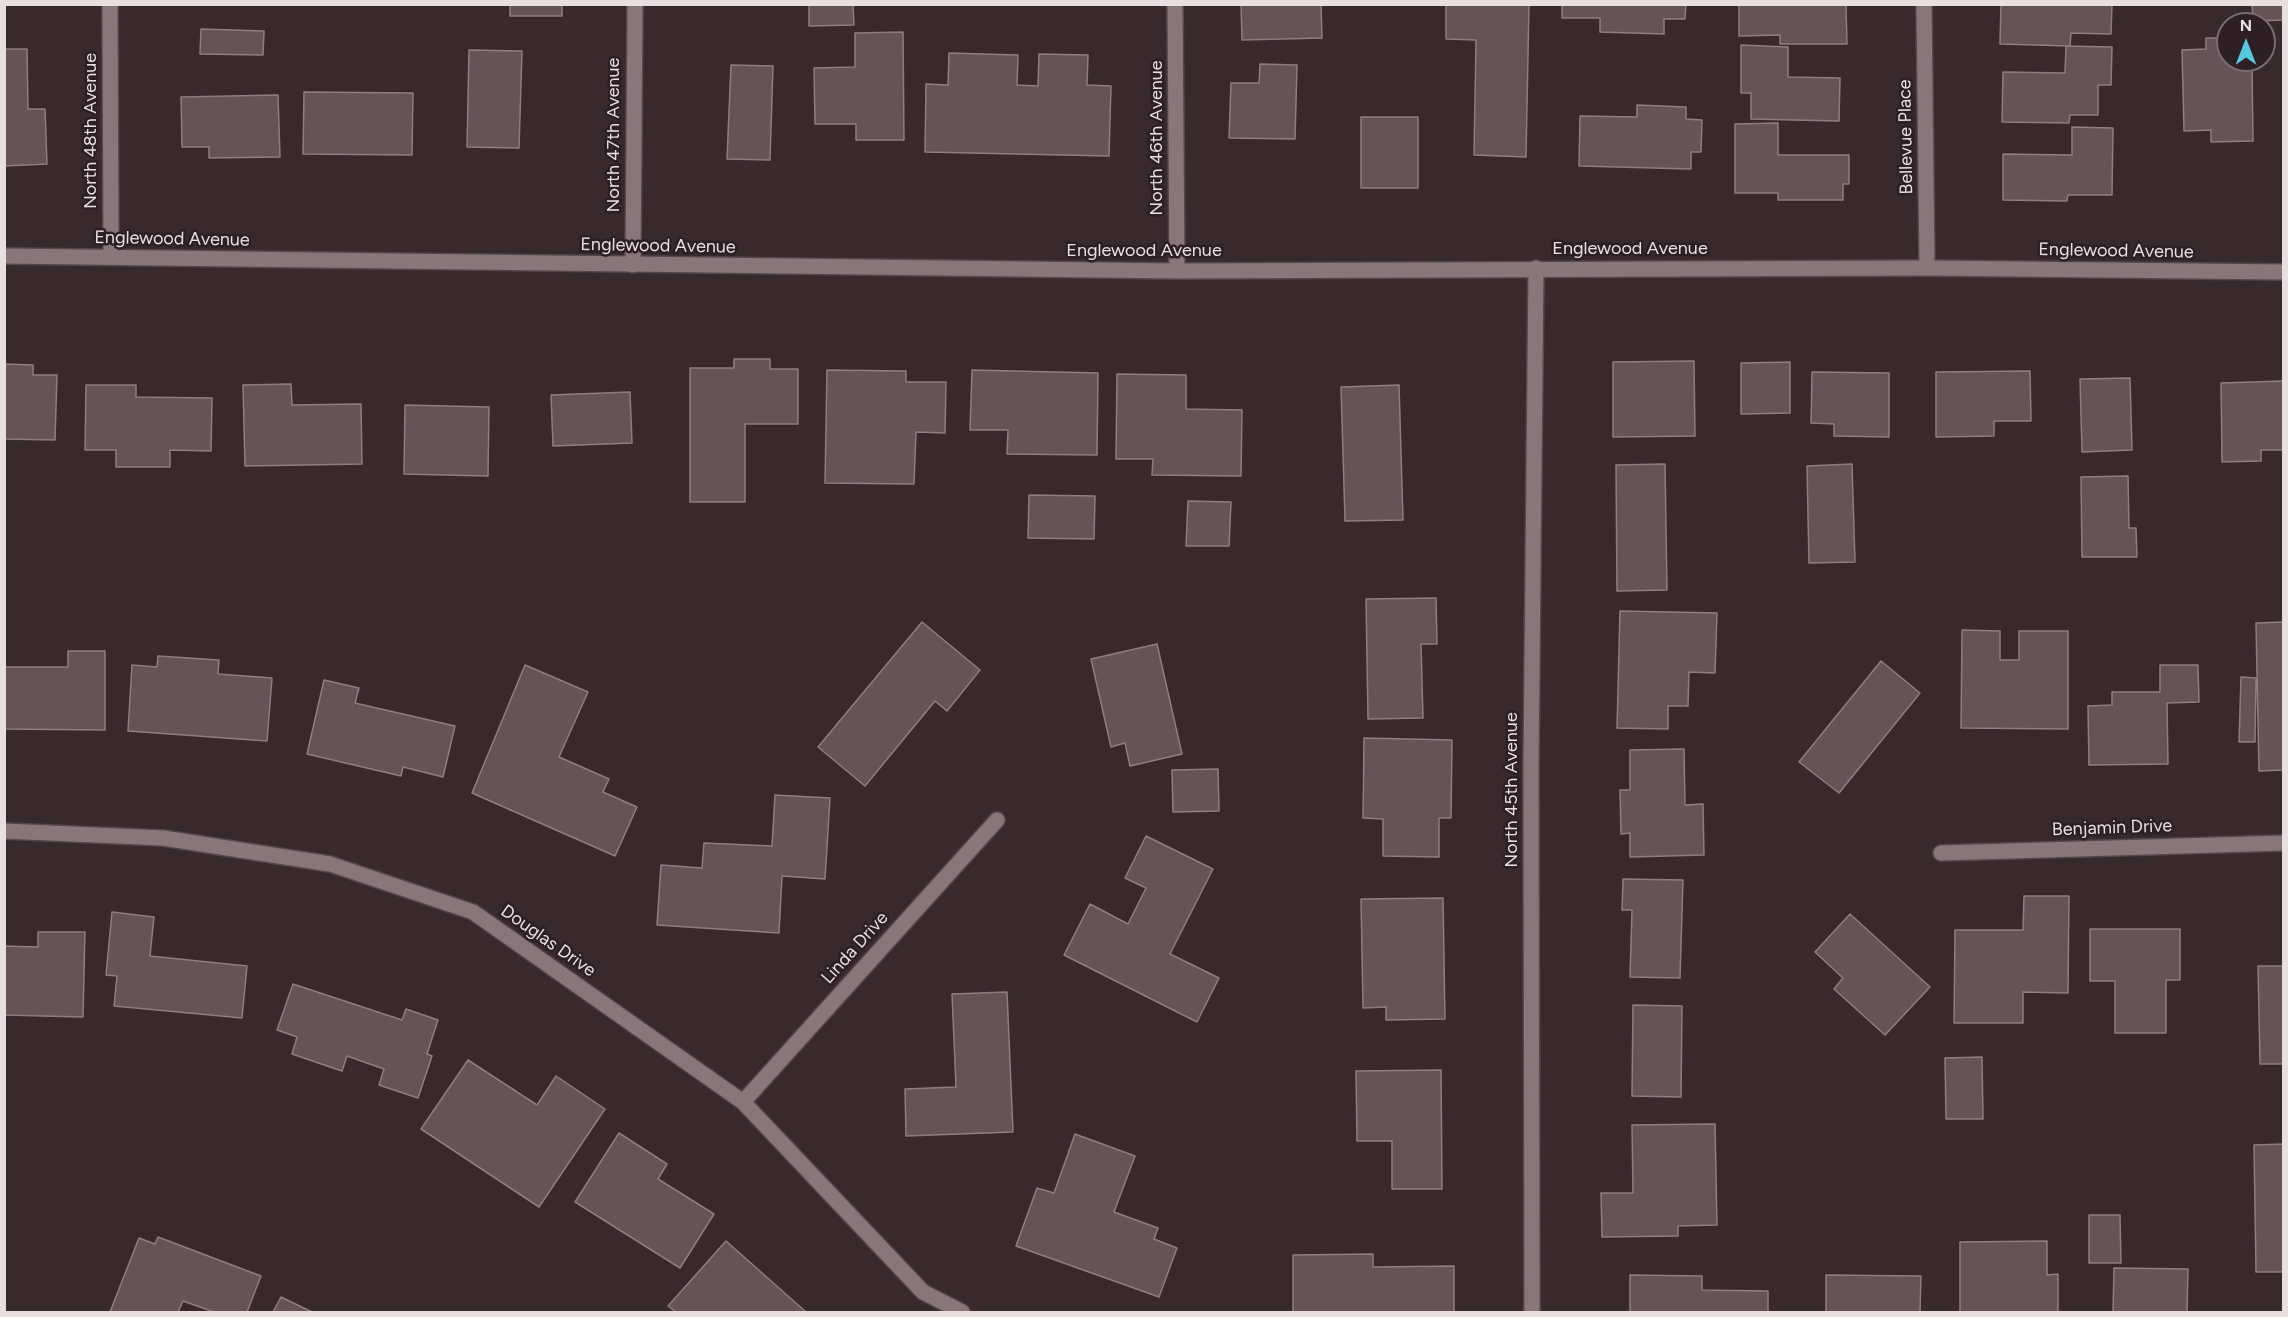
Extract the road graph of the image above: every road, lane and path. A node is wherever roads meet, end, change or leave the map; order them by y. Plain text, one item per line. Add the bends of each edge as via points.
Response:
1 (110, 4) edge
2 (634, 4) edge
3 (1175, 4) edge
4 (1924, 4) edge
5 (4, 256) edge
6 (111, 257) junction
7 (633, 265) junction
8 (1536, 268) junction
9 (1927, 268) junction
10 (1177, 271) junction
11 (2283, 272) edge
12 (997, 820) dead end
13 (4, 831) edge
14 (2283, 843) edge
15 (1941, 853) dead end
16 (743, 1102) junction
17 (962, 1312) edge
18 (1532, 1312) edge

1 - 6 street, North 48th Avenue
2 - 7 street, North 47th Avenue
3 - 10 street, North 46th Avenue
4 - 9 street, Bellevue Place
5 - 6 street, Englewood Avenue
6 - 7 street, Englewood Avenue
7 - 10 street, Englewood Avenue
8 - 9 street, Englewood Avenue
8 - 10 street, Englewood Avenue
8 - 18 street, North 45th Avenue via 1531,768
9 - 11 street, Englewood Avenue
12 - 16 street, Linda Drive
13 - 16 street, Douglas Drive via 163,838 330,864 473,912
14 - 15 street, Benjamin Drive
16 - 17 street, Douglas Drive via 922,1292

